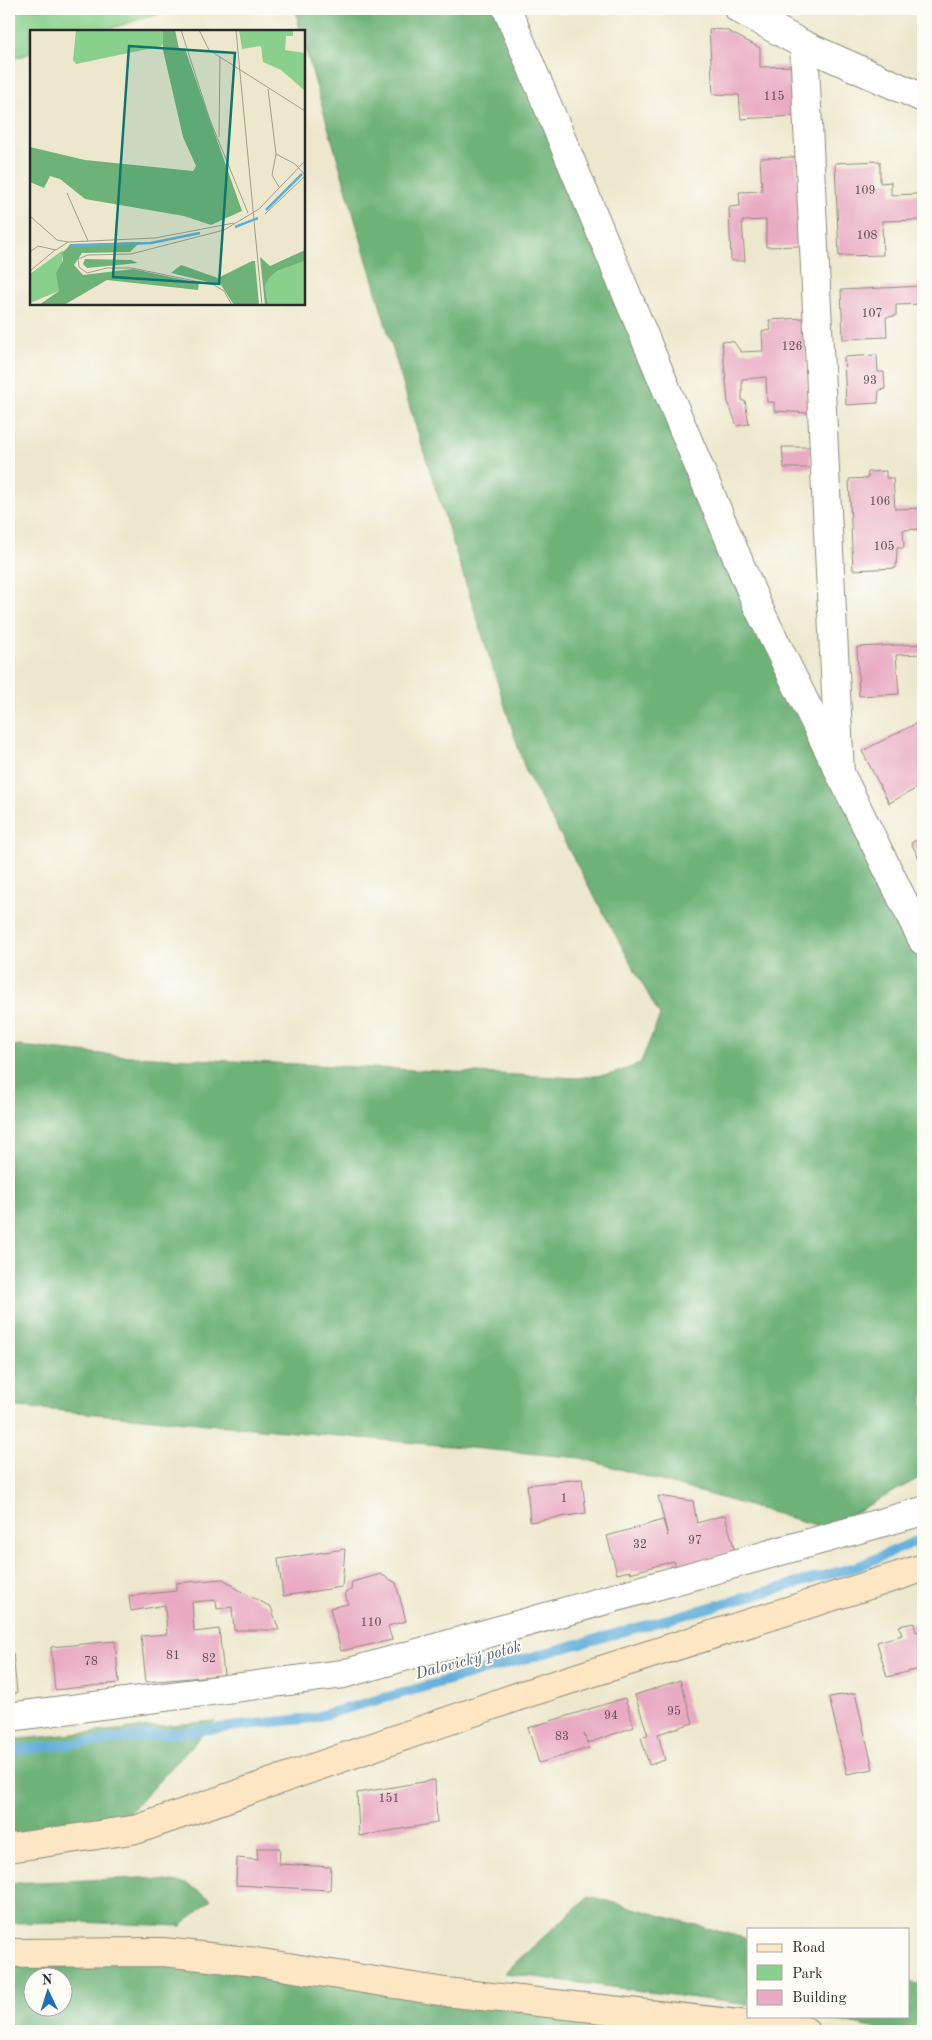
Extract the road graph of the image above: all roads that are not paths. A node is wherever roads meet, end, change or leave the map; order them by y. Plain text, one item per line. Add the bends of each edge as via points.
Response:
1 (507, 9) edge
2 (739, 9) edge
3 (804, 45) junction
4 (923, 98) edge
5 (840, 774) junction
6 (923, 941) edge
7 (923, 1511) edge
8 (923, 1568) edge
9 (9, 1716) edge
10 (9, 1848) edge
11 (9, 1953) edge
12 (805, 2031) edge

1 - 5 street via 757,606
2 - 3 street
3 - 4 street
3 - 5 street
5 - 6 street
7 - 9 street via 343,1674
8 - 10 main road via 525,1694 138,1829
11 - 12 main road via 163,1952 256,1962 445,1992

